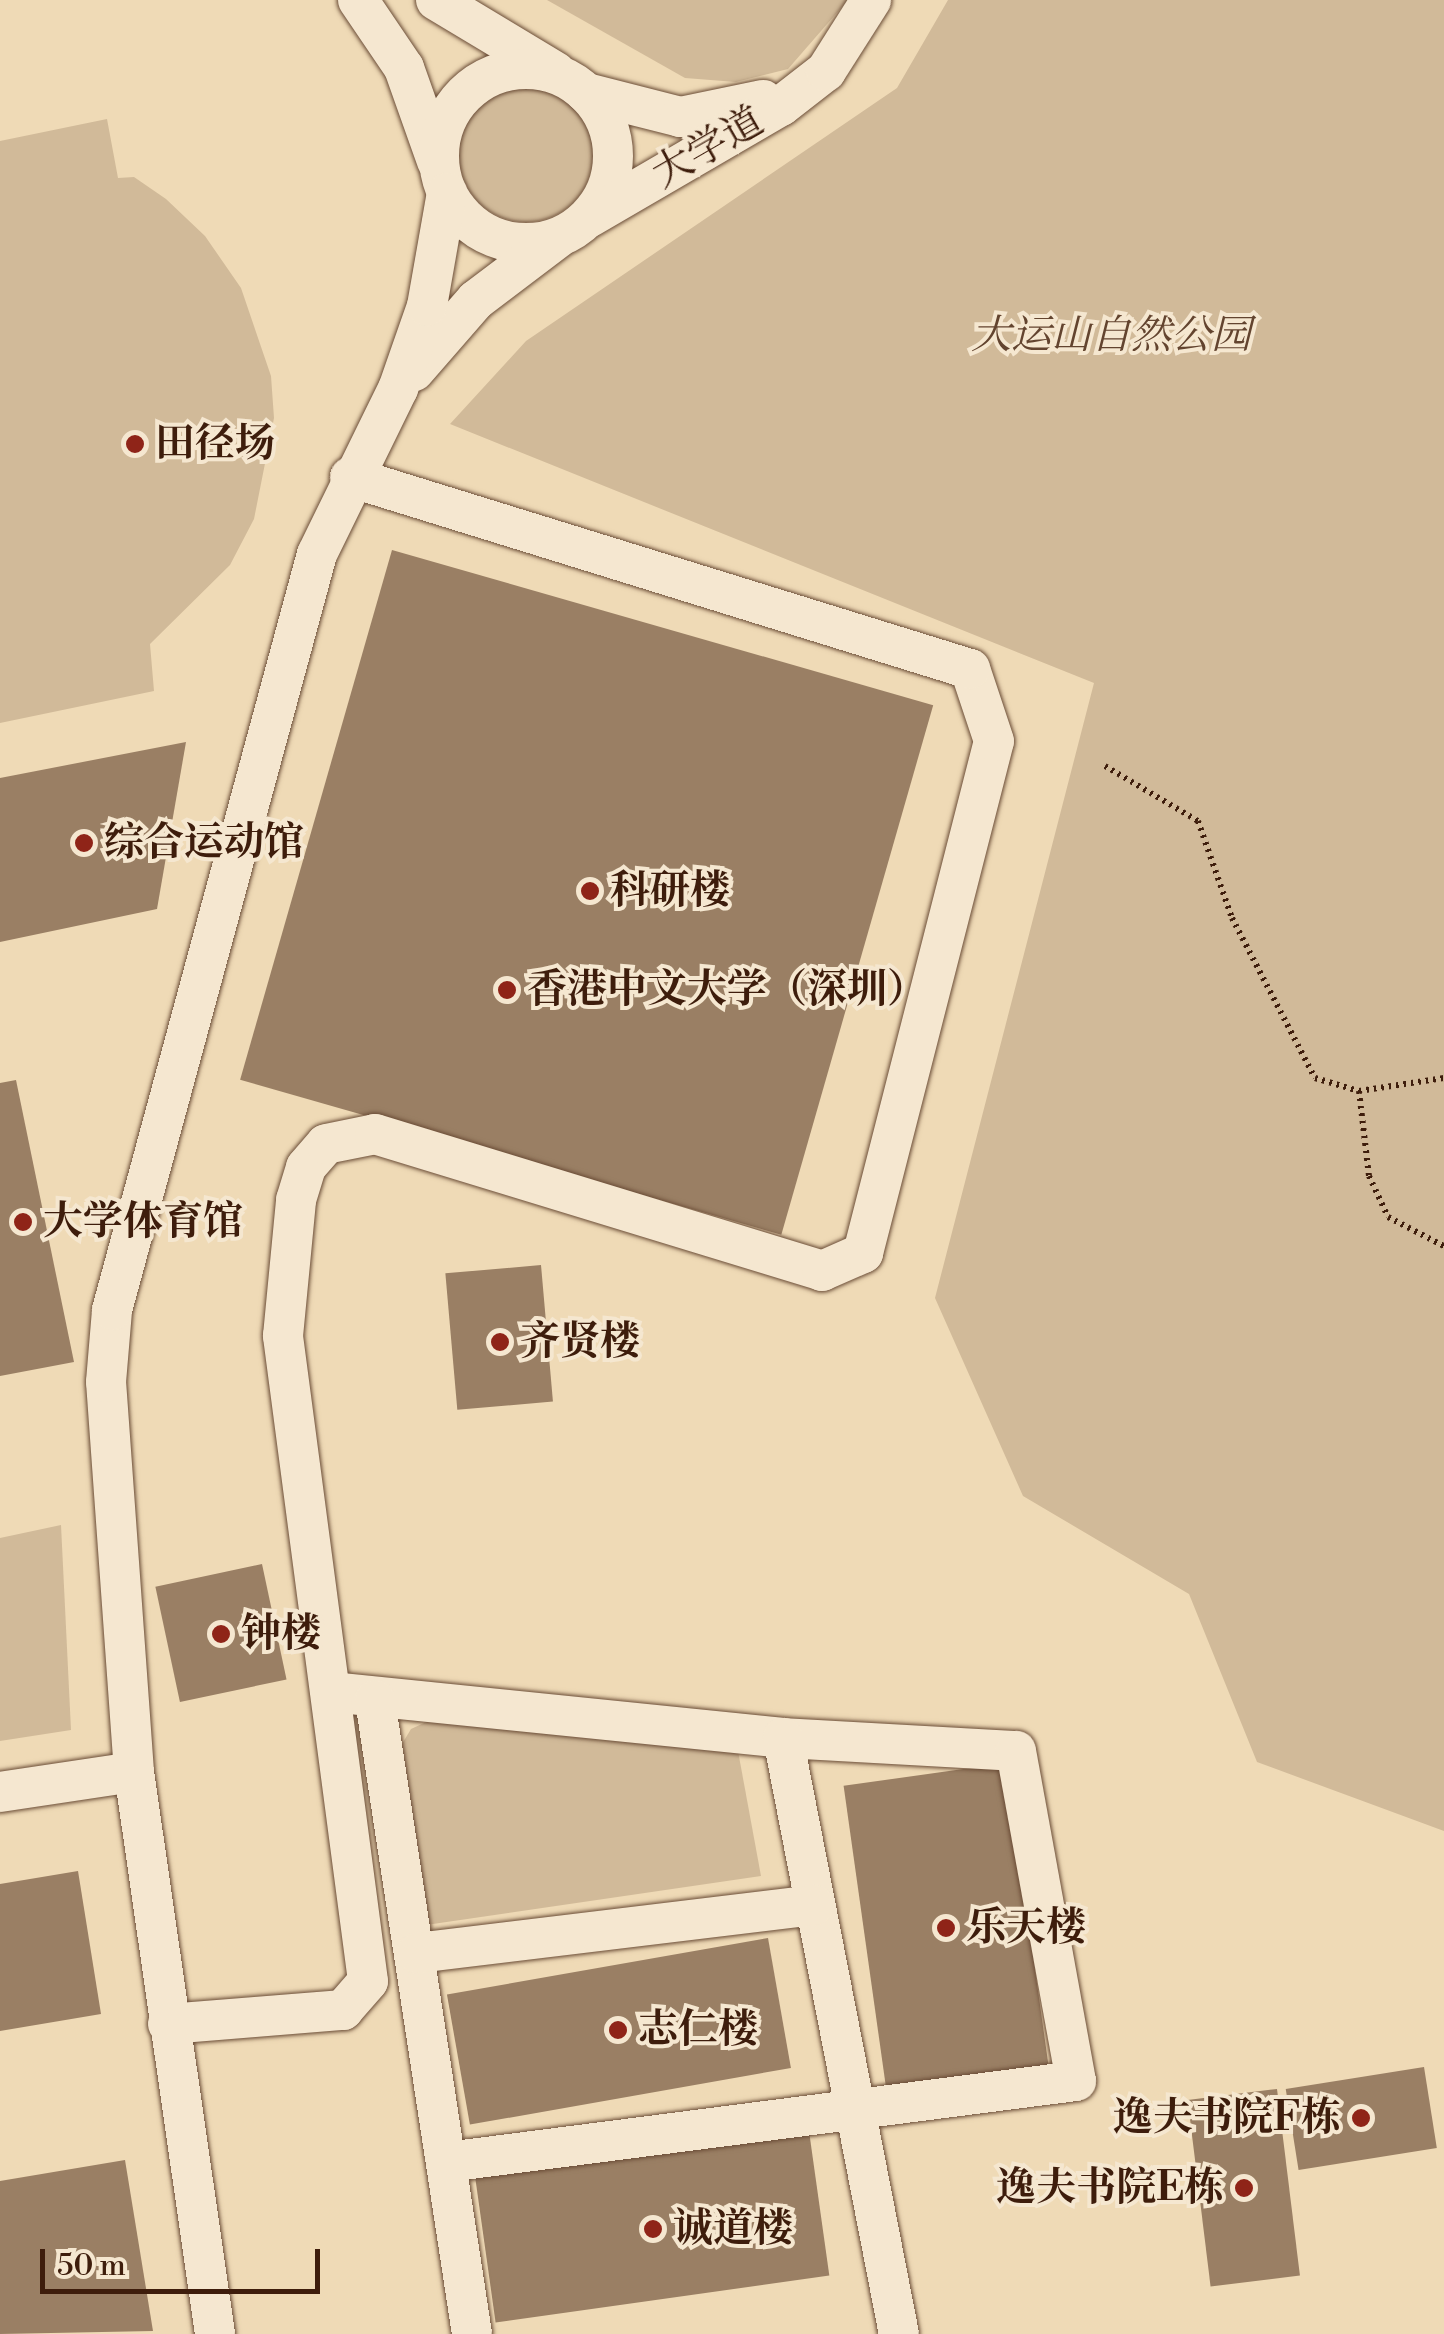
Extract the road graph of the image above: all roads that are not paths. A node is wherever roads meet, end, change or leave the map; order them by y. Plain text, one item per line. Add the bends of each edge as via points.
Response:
1 (358, 0) edge
2 (436, 0) edge
3 (870, 0) edge
4 (826, 72) junction
5 (575, 85) junction
6 (443, 181) junction
7 (574, 227) junction
8 (398, 389) junction
9 (350, 477) junction
10 (331, 1692) junction
11 (376, 1700) junction
12 (784, 1738) junction
13 (134, 1772) junction
14 (0, 1792) edge
15 (814, 1905) junction
16 (417, 1953) junction
17 (168, 2024) junction
18 (851, 2112) junction
19 (447, 2162) junction
20 (215, 2334) edge
21 (472, 2334) edge
22 (900, 2334) edge

1 - 6 street, 大学道 via 404,68
2 - 5 street, 大学道
3 - 4 street, 大学道
4 - 5 street, 大学道 via 713,115 641,112
4 - 7 street, 大学道 via 781,106
5 - 6 street, 大学道 via 523,70 484,80 448,119
5 - 7 street, 大学道 via 612,140 604,196
6 - 7 street, 大学道 via 480,231 507,242
6 - 8 street via 428,306
7 - 8 street via 476,300
8 - 9 street
9 - 10 street via 970,669 994,741 864,1253 822,1271 375,1134 326,1144 306,1167 296,1200 282,1336
9 - 13 street via 318,554 112,1310 106,1382
10 - 11 street
10 - 17 street via 368,1981 343,2010
11 - 12 street
11 - 16 street
12 - 15 street
12 - 18 street via 1016,1751 1076,2081
13 - 14 street
13 - 17 street
15 - 16 street
15 - 18 street
16 - 19 street
17 - 20 street
18 - 19 street
18 - 22 street
19 - 21 street

